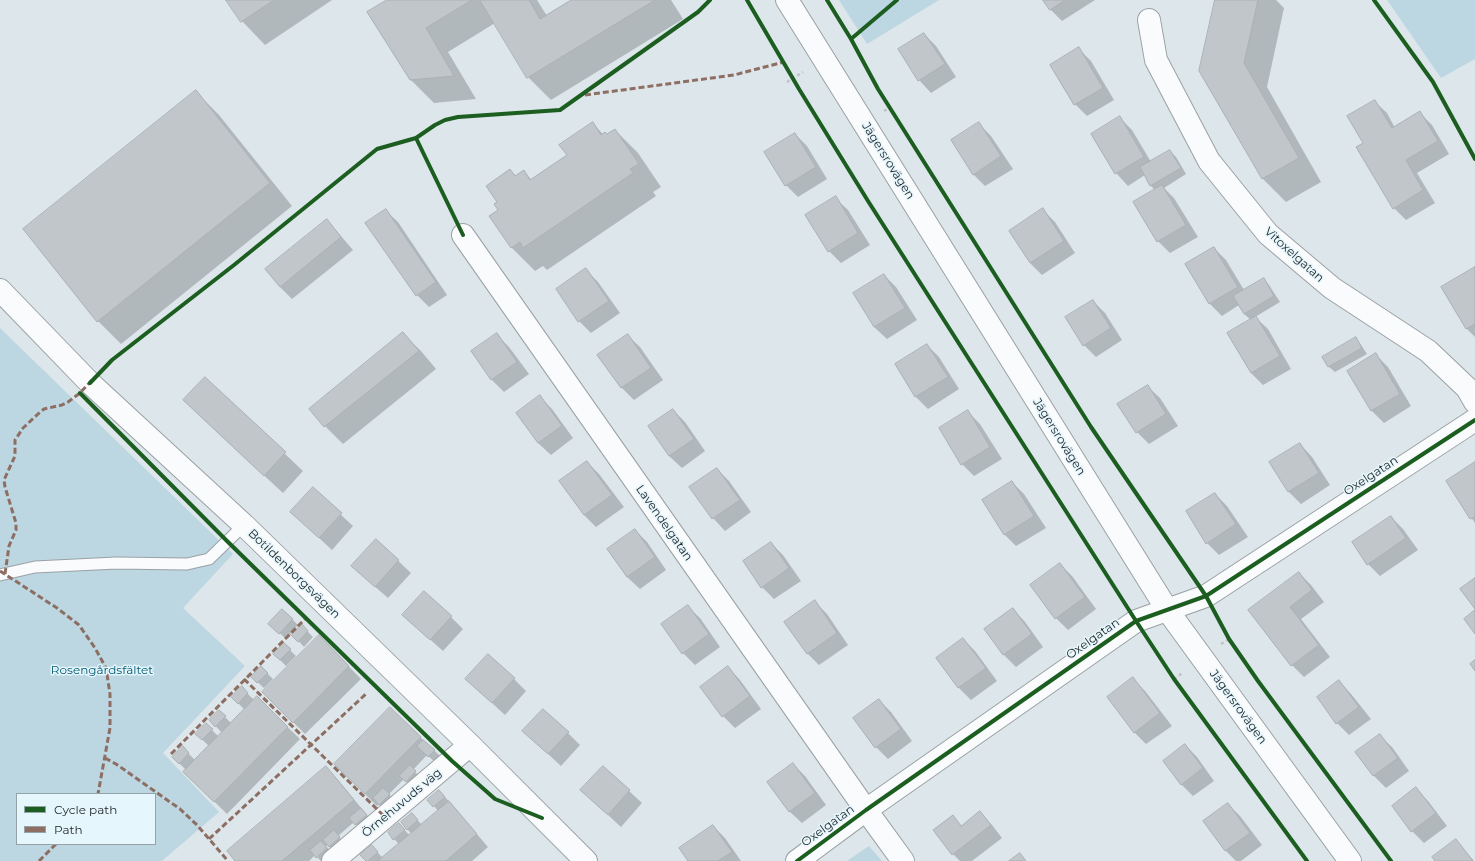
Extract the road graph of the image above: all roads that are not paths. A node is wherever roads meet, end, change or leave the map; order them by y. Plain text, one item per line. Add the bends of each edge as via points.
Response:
1 (787, 0) edge
2 (1149, 20) dead end
3 (463, 235) dead end
4 (0, 290) edge
5 (1475, 402) edge
6 (1475, 420) edge
7 (244, 525) junction
8 (0, 575) edge
9 (1168, 611) junction
10 (470, 745) junction
11 (866, 810) junction
12 (333, 861) edge
13 (586, 861) edge
14 (797, 861) edge
15 (904, 861) edge
16 (1350, 861) edge

1 - 9 street, Jägersrovägen
2 - 5 street, Vitoxelgatan via 1156,60 1209,161 1268,234 1332,288 1428,351 1466,388
3 - 11 street, Lavendelgatan
4 - 7 street, Botildenborgsvägen via 90,383
6 - 9 street, Oxelgatan via 1206,596
7 - 8 lane via 209,559 187,564 116,563 35,567
7 - 10 street, Botildenborgsvägen
9 - 11 street, Oxelgatan via 1136,621
9 - 16 street, Jägersrovägen
10 - 12 street, Örnehuvuds väg
10 - 13 street, Botildenborgsvägen
11 - 14 street, Oxelgatan
11 - 15 street, Lavendelgatan

